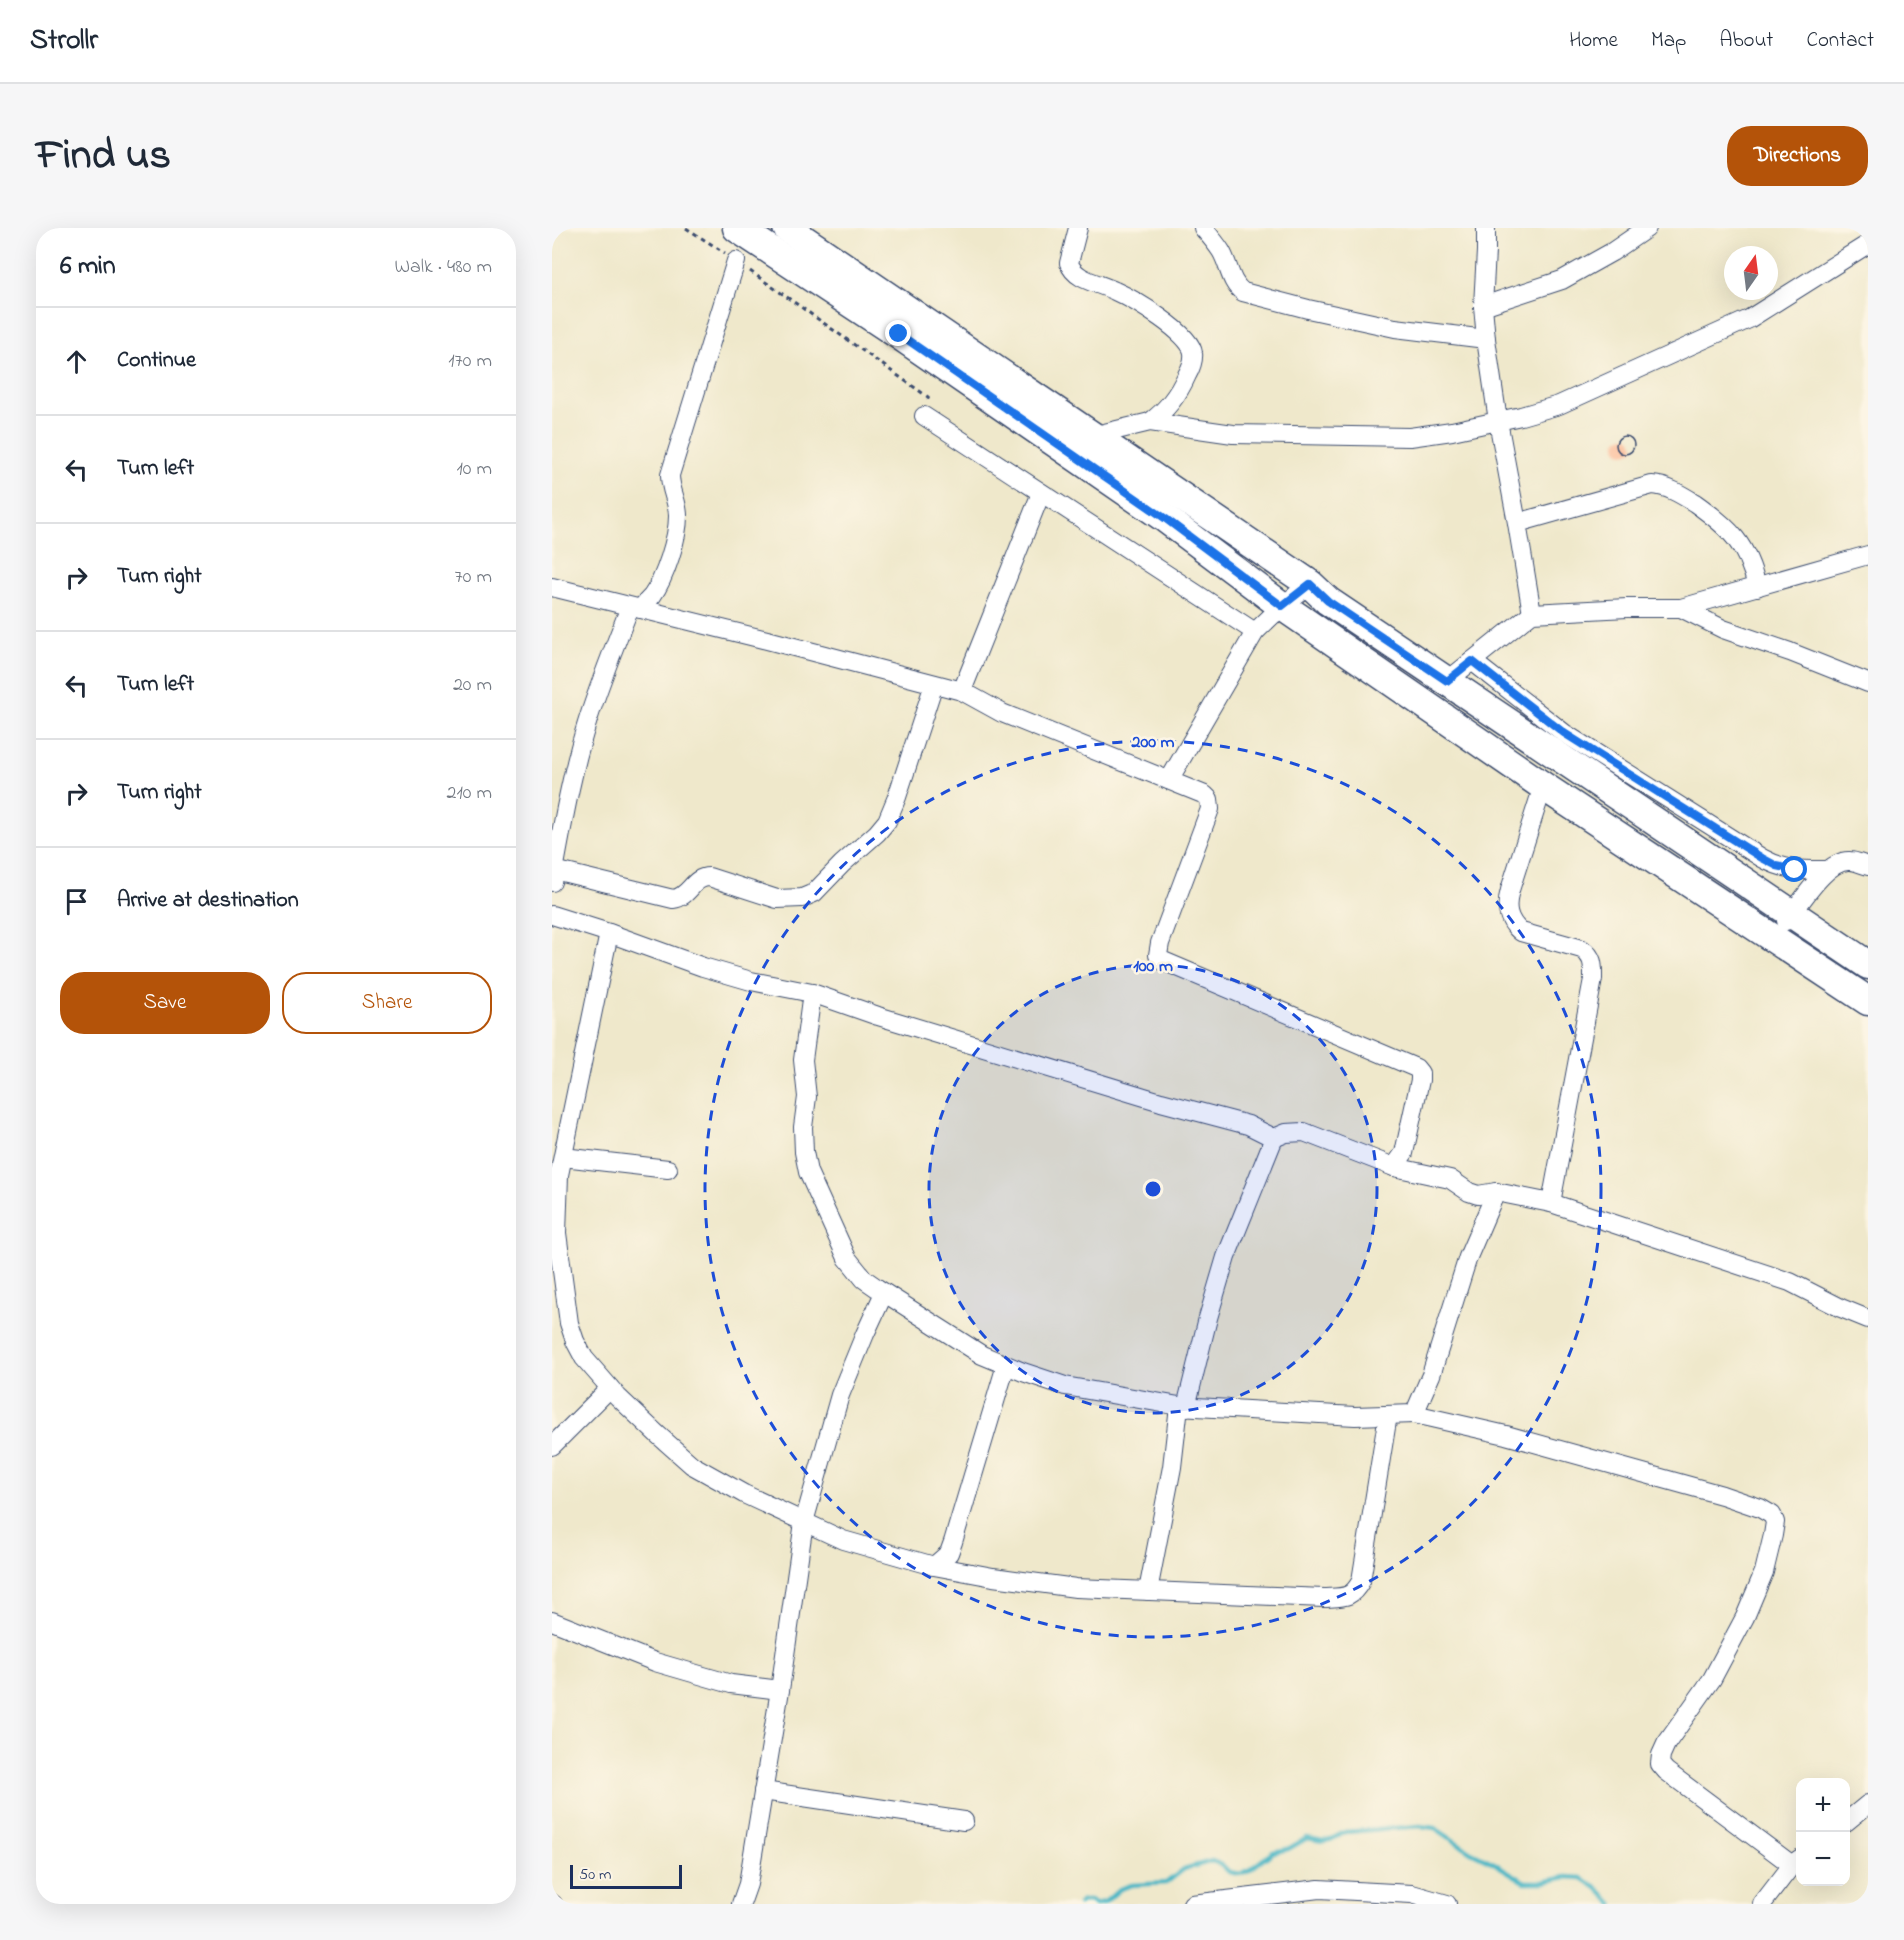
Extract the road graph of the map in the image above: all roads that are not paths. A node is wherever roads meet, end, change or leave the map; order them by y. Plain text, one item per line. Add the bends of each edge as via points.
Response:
1 (737, 228) edge
2 (787, 228) edge
3 (1078, 228) edge
4 (1203, 228) edge
5 (1485, 228) edge
6 (1647, 228) edge
7 (1868, 244) edge
8 (736, 261) road end
9 (1483, 306) junction
10 (1486, 339) junction
11 (924, 416) road end
12 (1498, 421) junction
13 (1150, 422) junction
14 (1092, 436) junction
15 (1041, 493) junction
16 (1517, 523) junction
17 (1868, 555) edge
18 (1310, 584) junction
19 (552, 587) edge
20 (1757, 587) junction
21 (1282, 606) junction
22 (635, 608) junction
23 (1681, 608) junction
24 (1532, 613) junction
25 (1255, 632) junction
26 (1472, 661) junction
27 (1447, 681) junction
28 (1868, 683) edge
29 (934, 684) junction
30 (962, 691) junction
31 (1169, 780) junction
32 (1543, 786) junction
33 (1868, 866) edge
34 (1827, 870) junction
35 (553, 876) edge
36 (1792, 914) junction
37 (552, 915) edge
38 (609, 933) junction
39 (1772, 936) junction
40 (1868, 965) edge
41 (812, 993) junction
42 (1868, 1001) edge
43 (1274, 1138) junction
44 (563, 1157) junction
45 (1394, 1167) junction
46 (668, 1169) dead end
47 (1496, 1192) junction
48 (1551, 1203) junction
49 (884, 1293) junction
50 (1868, 1319) edge
51 (1006, 1365) junction
52 (610, 1388) junction
53 (1183, 1406) junction
54 (1414, 1414) junction
55 (1388, 1415) junction
56 (552, 1446) edge
57 (804, 1522) junction
58 (934, 1566) junction
59 (1148, 1591) junction
60 (552, 1621) edge
61 (780, 1690) junction
62 (763, 1791) junction
63 (1868, 1804) edge
64 (1850, 1818) edge
65 (964, 1821) dead end
66 (1796, 1862) edge
67 (741, 1904) edge
68 (1192, 1904) edge
69 (1448, 1904) edge
70 (1762, 1904) edge

1 - 21 main road via 899,334 1166,519
2 - 14 main road
3 - 13 street via 1069,263 1075,274 1117,291 1144,308 1177,330 1193,351 1184,382 1173,400
4 - 10 street via 1221,250 1234,283 1243,292 1395,328
5 - 9 street
6 - 9 street via 1562,280
7 - 12 street via 1749,320 1559,405
8 - 22 street via 670,475 678,515 673,546 653,595
9 - 10 street
10 - 12 street
11 - 15 street
12 - 13 street via 1410,437 1233,434
12 - 16 street
13 - 14 street
14 - 18 main road
15 - 25 street
15 - 30 street
16 - 20 street via 1652,485 1662,486 1721,521 1752,565
16 - 24 street
17 - 20 street
18 - 21 street
18 - 27 main road via 1328,601
19 - 22 street
20 - 23 street
21 - 25 street
21 - 32 main road
22 - 29 street
22 - 35 street via 598,687 587,722
23 - 24 street
23 - 28 street via 1723,629
24 - 26 street
25 - 31 street
26 - 27 street
26 - 34 street via 1564,733 1762,858 1795,870
27 - 36 main road
29 - 30 street
29 - 35 street via 887,821 814,893 802,898 777,899 702,877 686,893 673,899
30 - 31 street via 1002,713
31 - 45 street via 1205,795 1210,809 1158,955 1161,960 1416,1068 1420,1080 1404,1153
32 - 39 main road
32 - 48 street via 1510,891 1508,915 1521,932 1582,949 1593,962 1593,980
33 - 34 street via 1849,861
34 - 36 street
36 - 39 street
36 - 40 main road
37 - 38 street
38 - 41 street via 703,967
38 - 44 street
39 - 42 main road
41 - 43 street via 1161,1102 1248,1125
41 - 49 street via 803,1060 807,1097 804,1152 808,1172 847,1258 864,1279
43 - 45 street via 1304,1132
43 - 53 street via 1226,1257
44 - 46 street
44 - 52 street via 557,1233 569,1323 584,1358
45 - 47 street via 1450,1179 1478,1195
47 - 48 street
47 - 54 street via 1468,1257 1431,1376
48 - 50 street via 1790,1282
49 - 51 street via 982,1355
49 - 57 street via 840,1395
51 - 53 street via 1065,1386
51 - 58 street via 954,1542 949,1553
52 - 56 street
52 - 57 street via 692,1465
53 - 55 street
53 - 59 street
54 - 55 street
54 - 66 street via 1506,1435 1711,1492 1772,1515 1775,1522 1764,1572 1745,1617 1712,1679 1666,1744 1660,1764
55 - 59 street via 1361,1581 1355,1592 1324,1598
57 - 58 street via 843,1540
57 - 61 street
58 - 59 street via 1076,1588
60 - 61 street via 655,1662 731,1684
61 - 62 street
62 - 65 street
62 - 67 street via 748,1884
63 - 64 street
66 - 70 street
68 - 69 street via 1318,1889 1412,1894

